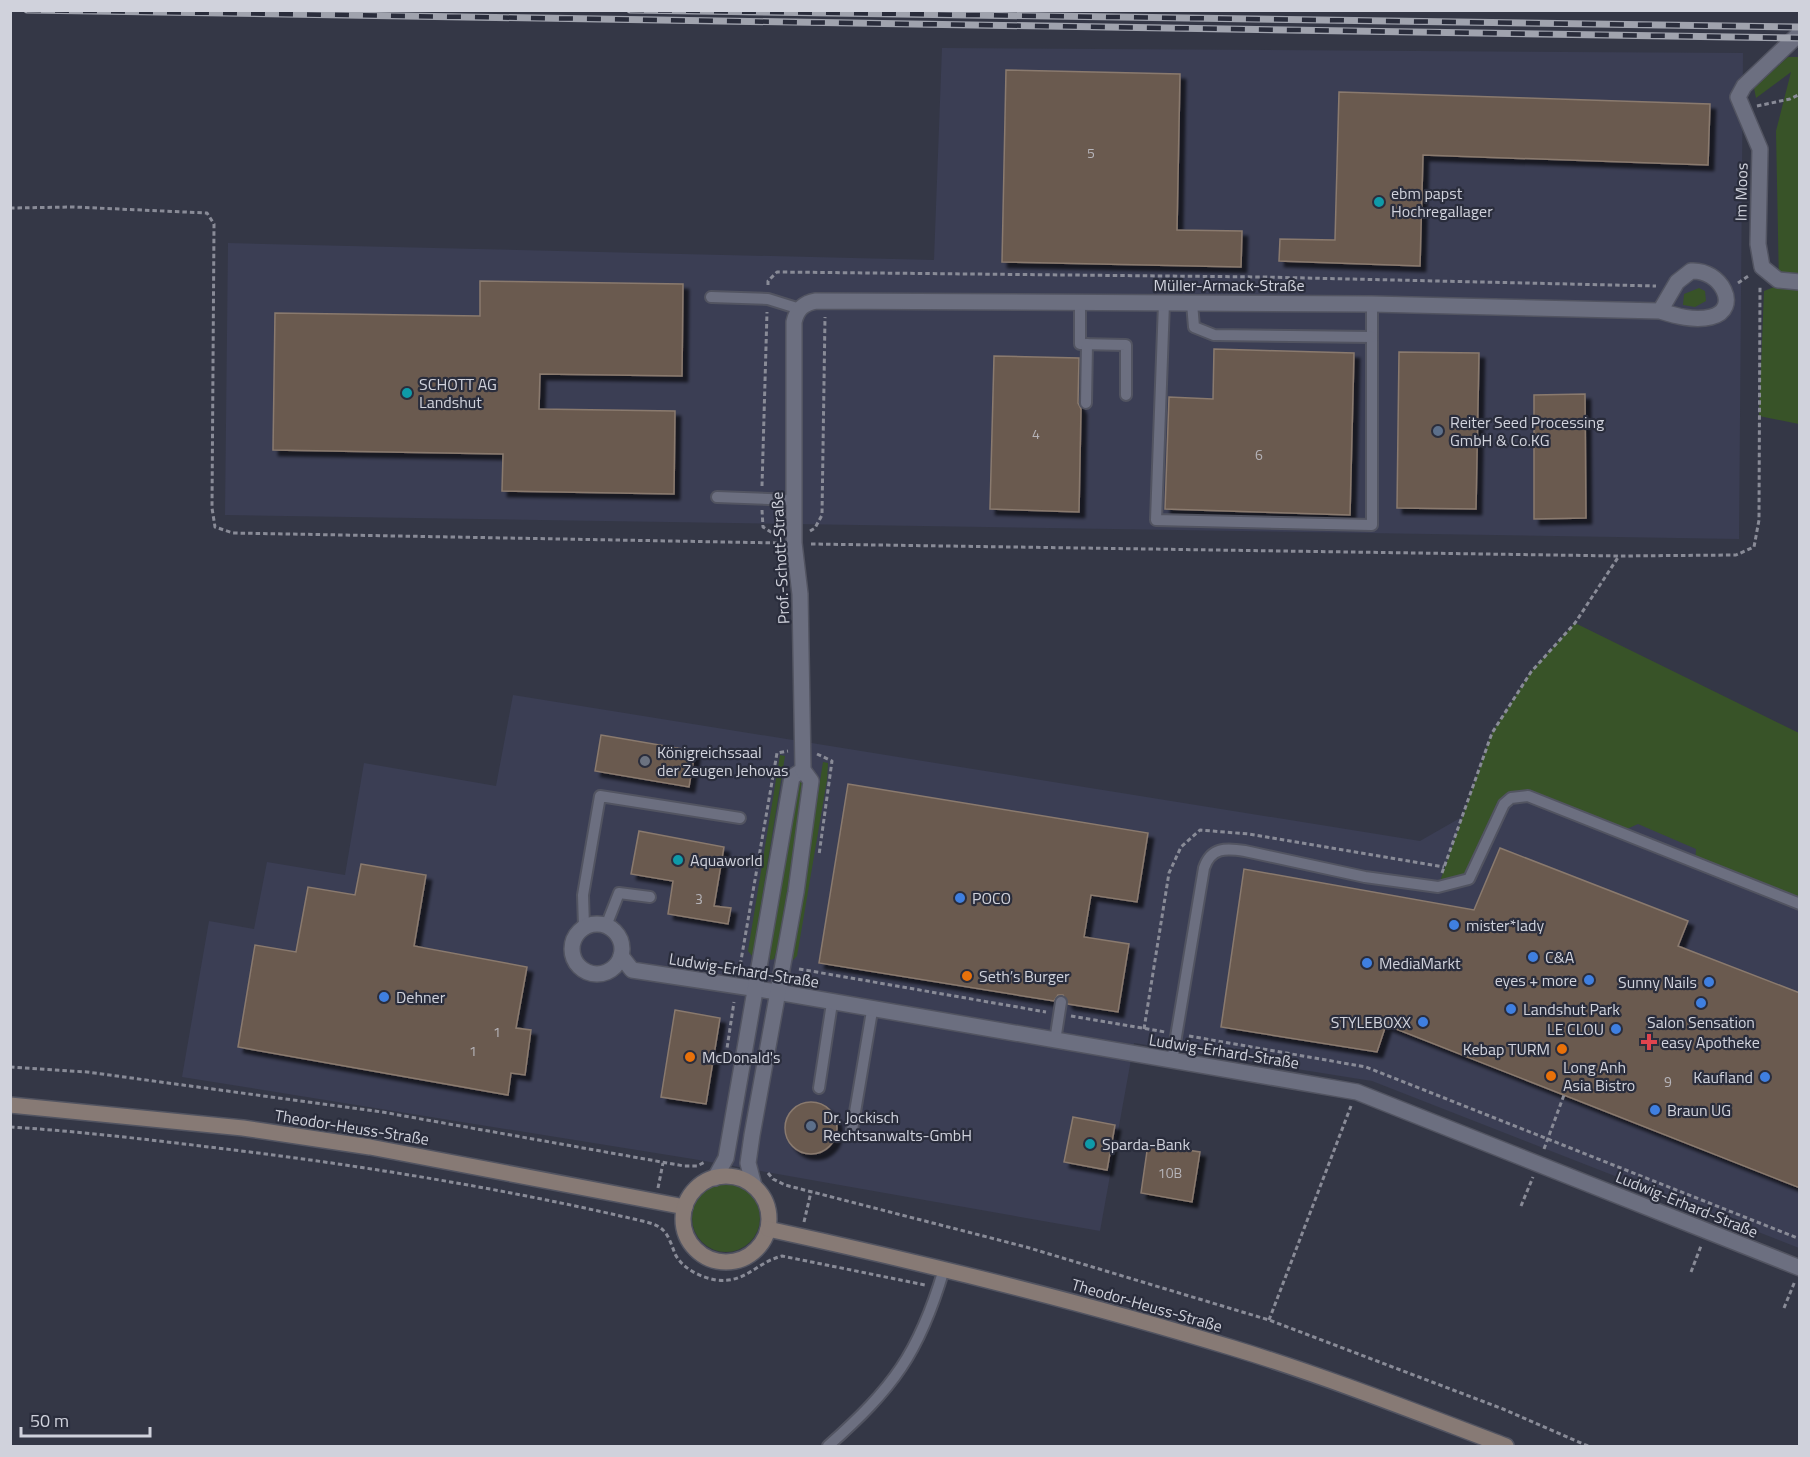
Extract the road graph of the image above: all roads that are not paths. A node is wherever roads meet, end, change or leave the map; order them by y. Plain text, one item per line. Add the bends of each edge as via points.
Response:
1 (1800, 33) edge
2 (1800, 282) edge
3 (711, 297) dead end
4 (1080, 302) junction
5 (1164, 303) junction
6 (1192, 303) junction
7 (1372, 304) junction
8 (800, 309) junction
9 (1660, 311) junction
10 (1372, 337) junction
11 (1087, 344) junction
12 (1126, 396) dead end
13 (1086, 403) dead end
14 (717, 497) dead end
15 (794, 500) junction
16 (803, 770) junction
17 (740, 818) dead end
18 (650, 897) dead end
19 (1800, 904) edge
20 (606, 926) junction
21 (584, 927) junction
22 (621, 956) junction
23 (754, 991) junction
24 (777, 992) junction
25 (1061, 1002) dead end
26 (832, 1003) junction
27 (872, 1011) junction
28 (1055, 1041) junction
29 (1172, 1061) junction
30 (819, 1088) dead end
31 (10, 1105) edge
32 (852, 1130) dead end
33 (715, 1178) junction
34 (754, 1186) junction
35 (685, 1207) junction
36 (768, 1229) junction
37 (944, 1269) junction
38 (1798, 1273) edge
39 (828, 1446) edge
40 (1506, 1446) edge

1 - 2 street, Im Moos via 1744,86 1738,97 1760,149 1758,244 1762,267 1778,280
3 - 8 lane via 768,299
4 - 5 street, Müller-Armack-Straße
4 - 8 street, Müller-Armack-Straße via 816,301
4 - 11 lane via 1080,344
5 - 6 street, Müller-Armack-Straße
5 - 10 lane via 1156,520 1372,525
6 - 7 street, Müller-Armack-Straße
6 - 10 lane via 1194,327 1214,335
7 - 9 street, Müller-Armack-Straße
7 - 10 lane
8 - 15 street, Prof.-Schott-Straße via 794,322
9 - 9 street, Müller-Armack-Straße via 1681,318 1712,316 1721,311 1725,290 1708,272 1691,271 1677,282
11 - 12 lane via 1126,345
11 - 13 lane
14 - 15 lane
15 - 16 street, Prof.-Schott-Straße
16 - 23 street via 792,777
16 - 24 street, Prof.-Schott-Straße via 811,781
17 - 21 lane via 600,796 583,895
18 - 20 lane via 619,893
19 - 29 lane via 1520,795 1504,804 1469,879 1438,887 1365,877 1227,848 1215,851 1204,868
20 - 21 street
20 - 22 street via 618,935
21 - 22 street via 572,948 580,968 593,974 607,972
22 - 23 street, Ludwig-Erhard-Straße via 632,970
23 - 24 street, Ludwig-Erhard-Straße
23 - 33 street via 727,1152
24 - 26 street, Ludwig-Erhard-Straße
24 - 34 street, Prof.-Schott-Straße via 749,1155
25 - 28 lane
26 - 27 street, Ludwig-Erhard-Straße
26 - 30 lane
27 - 28 street, Ludwig-Erhard-Straße
27 - 32 lane
28 - 29 street, Ludwig-Erhard-Straße
29 - 38 street, Ludwig-Erhard-Straße via 1357,1092
31 - 35 main road, Theodor-Heuss-Straße via 243,1128 370,1147
33 - 34 main road via 735,1177
33 - 35 main road via 696,1188
34 - 36 main road via 767,1205
35 - 36 main road via 687,1236 698,1251 715,1260 744,1258 760,1246
36 - 37 main road, Theodor-Heuss-Straße
37 - 39 lane via 922,1331 904,1366 879,1398
37 - 40 main road, Theodor-Heuss-Straße via 1107,1310 1236,1349

